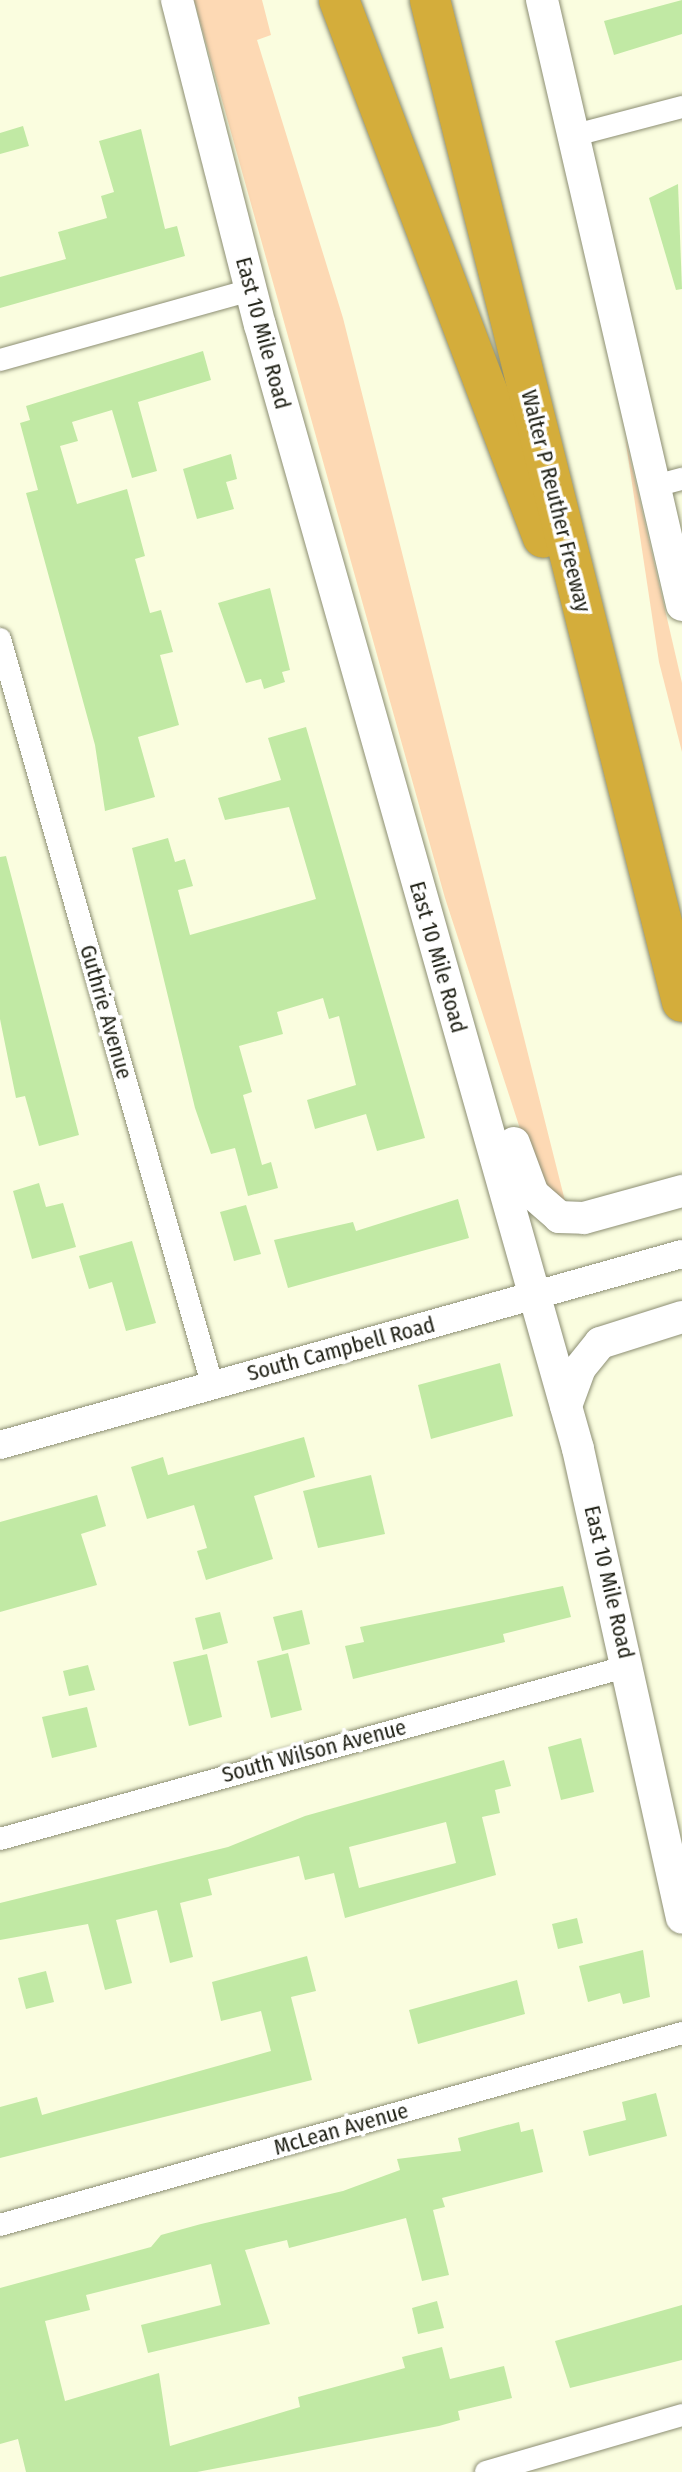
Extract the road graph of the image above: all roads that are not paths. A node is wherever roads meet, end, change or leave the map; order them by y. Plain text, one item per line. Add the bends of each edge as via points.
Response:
1 (177, 0) edge
2 (339, 0) edge
3 (430, 0) edge
4 (542, 0) edge
5 (682, 107) edge
6 (575, 135) junction
7 (250, 290) junction
8 (0, 360) edge
9 (668, 482) edge
10 (682, 605) edge
11 (0, 639) edge
12 (609, 712) junction
13 (426, 914) junction
14 (682, 1002) edge
15 (682, 1191) edge
16 (682, 1254) edge
17 (536, 1296) junction
18 (682, 1317) edge
19 (212, 1384) junction
20 (566, 1406) junction
21 (0, 1445) edge
22 (629, 1666) junction
23 (0, 1839) edge
24 (682, 1918) edge
25 (682, 2033) edge
26 (0, 2225) edge
27 (682, 2415) edge
28 (486, 2472) edge

1 - 7 main road, East 10 Mile Road
2 - 12 highway
3 - 12 highway, Walter P Reuther Freeway
4 - 6 main road
5 - 6 street
6 - 9 main road
7 - 8 street
7 - 13 main road, East 10 Mile Road
9 - 10 main road
11 - 19 street, Guthrie Avenue
12 - 14 highway, Walter P Reuther Freeway
13 - 15 main road via 528,1185 546,1209 569,1218
13 - 17 main road, East 10 Mile Road
16 - 17 street, South Campbell Road
17 - 19 street, South Campbell Road
17 - 20 main road, East 10 Mile Road
18 - 20 main road via 600,1343 580,1368
19 - 21 street, South Campbell Road
20 - 22 main road, East 10 Mile Road
22 - 23 street, South Wilson Avenue
22 - 24 main road, East 10 Mile Road
25 - 26 street, McLean Avenue
27 - 28 street

